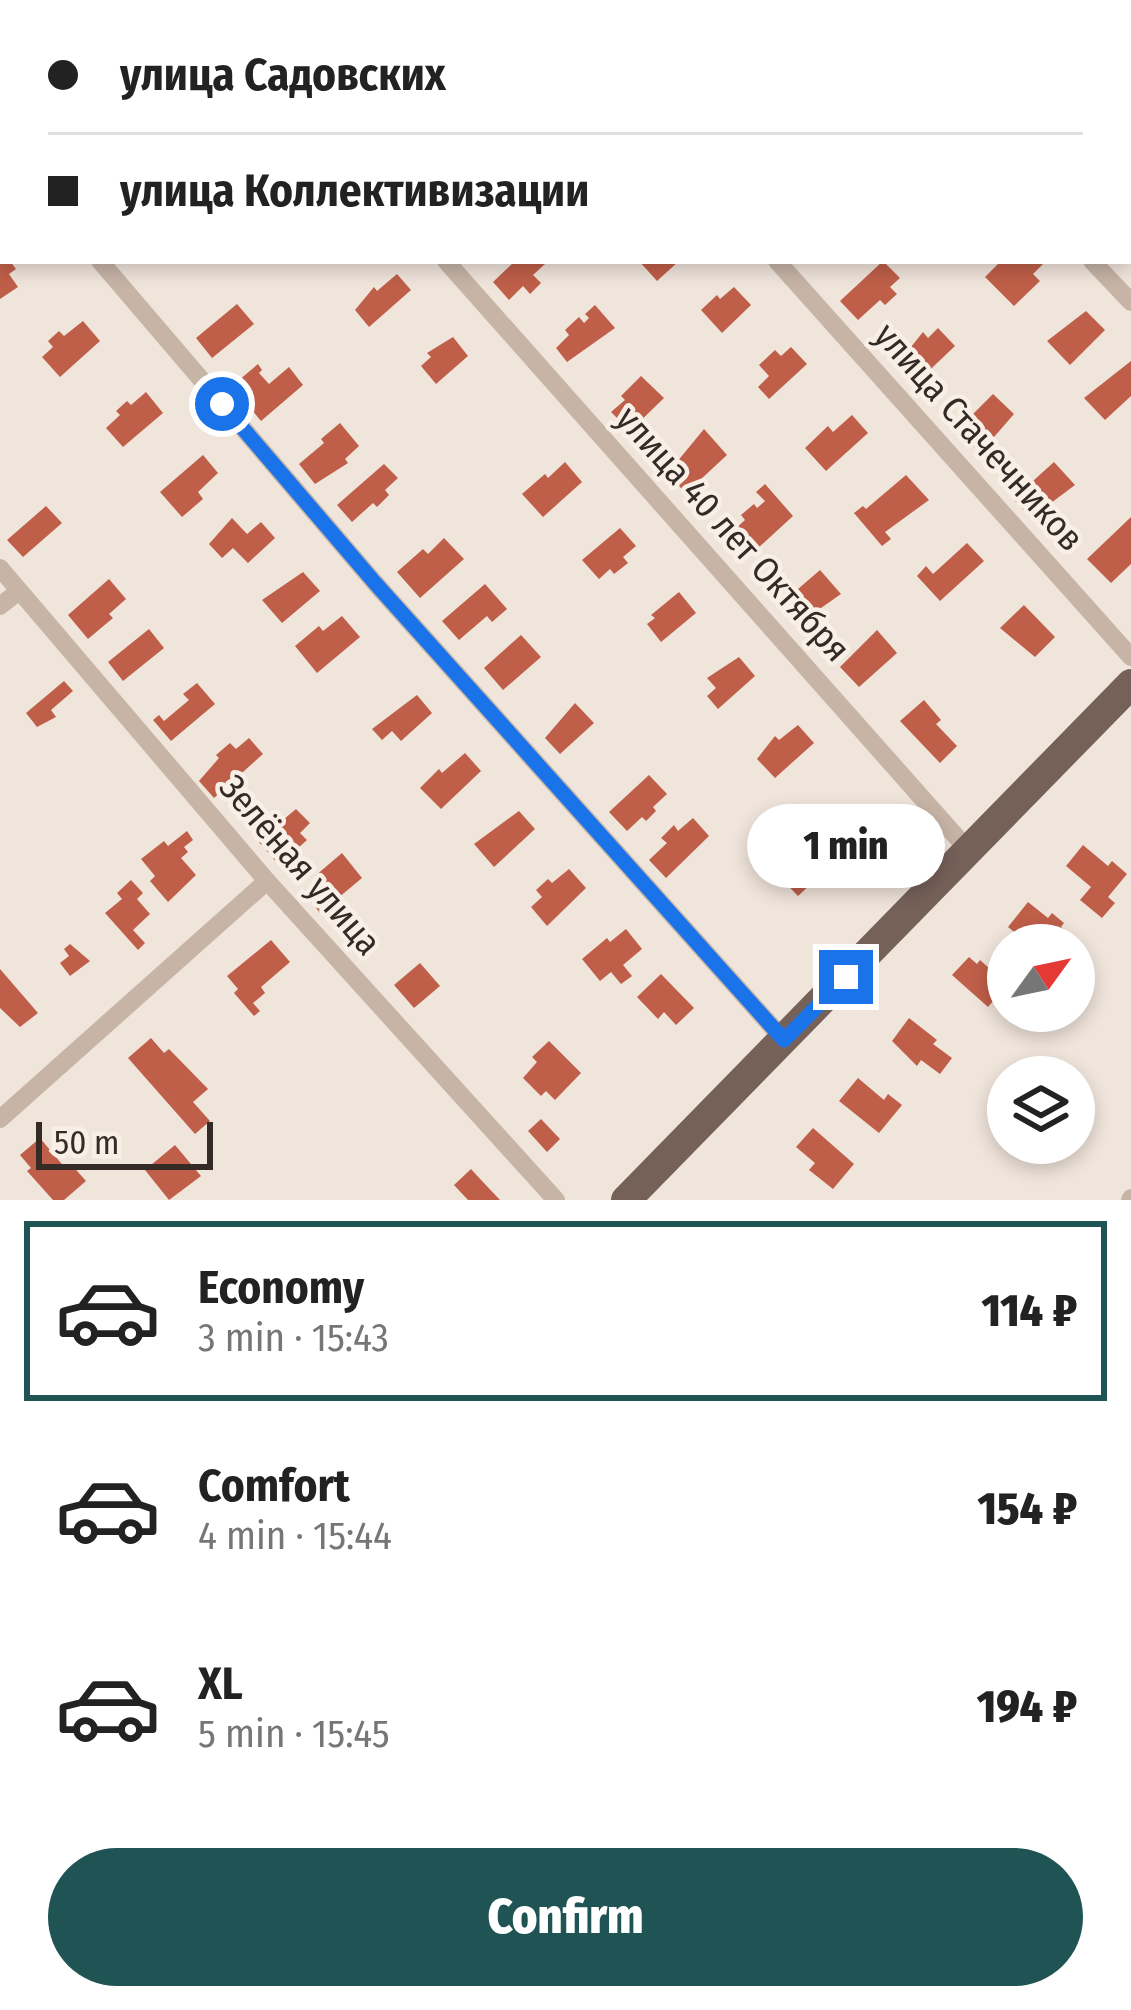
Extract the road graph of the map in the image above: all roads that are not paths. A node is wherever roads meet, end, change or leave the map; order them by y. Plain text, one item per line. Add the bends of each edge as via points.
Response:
1 (103, 264) edge
2 (449, 264) edge
3 (780, 264) edge
4 (1095, 264) edge
5 (1131, 302) edge
6 (0, 568) edge
7 (19, 591) junction
8 (0, 606) edge
9 (1131, 657) edge
10 (1131, 684) edge
11 (969, 851) junction
12 (267, 880) junction
13 (784, 1040) junction
14 (0, 1119) edge
15 (556, 1200) edge
16 (626, 1200) edge

1 - 13 street
2 - 11 street, улица 40 лет Октября
3 - 9 street, улица Стачечников
4 - 5 street
6 - 7 street, Зелёная улица
7 - 8 street
7 - 12 street, Зелёная улица
10 - 11 main road
11 - 13 main road
12 - 14 street
12 - 15 street, Зелёная улица
13 - 16 main road

